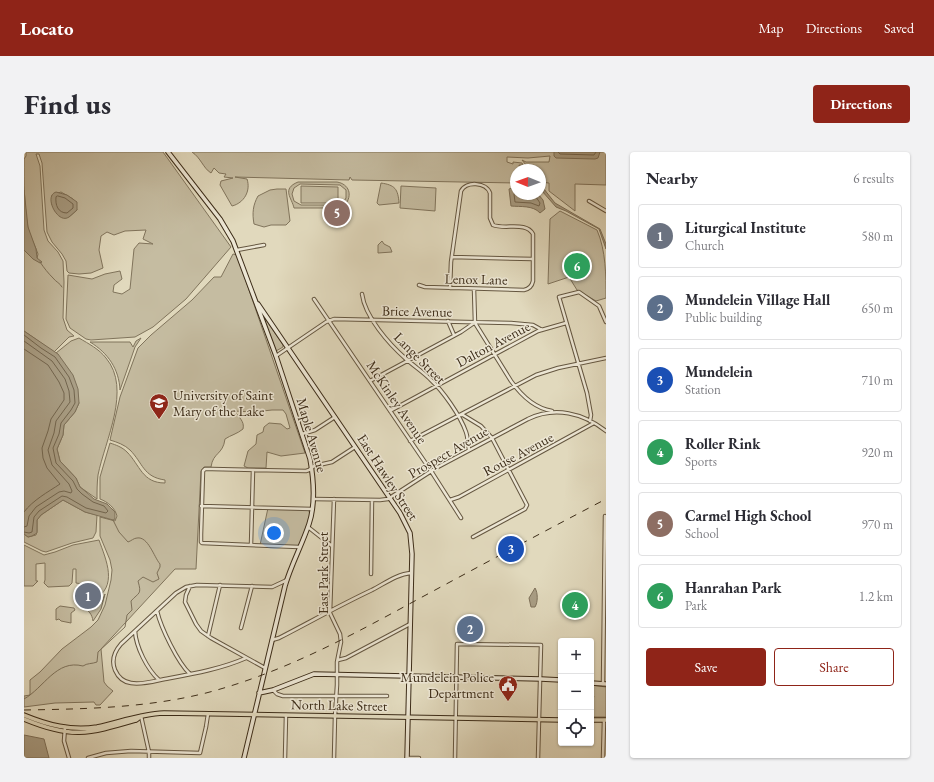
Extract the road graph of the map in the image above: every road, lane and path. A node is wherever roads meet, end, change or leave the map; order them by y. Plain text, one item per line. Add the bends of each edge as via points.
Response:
1 (168, 152) edge
2 (589, 201) dead end
3 (606, 211) edge
4 (264, 245) dead end
5 (237, 250) junction
6 (452, 257) junction
7 (533, 259) junction
8 (419, 285) dead end
9 (450, 288) junction
10 (474, 289) junction
11 (362, 294) dead end
12 (314, 299) dead end
13 (256, 302) junction
14 (329, 320) junction
15 (373, 320) junction
16 (448, 322) junction
17 (475, 322) junction
18 (606, 322) edge
19 (566, 323) junction
20 (542, 330) junction
21 (454, 335) junction
22 (288, 348) junction
23 (495, 354) junction
24 (276, 356) junction
25 (606, 358) edge
26 (408, 360) junction
27 (578, 364) junction
28 (370, 381) junction
29 (514, 385) junction
30 (436, 386) junction
31 (390, 411) junction
32 (554, 412) junction
33 (458, 415) junction
34 (335, 416) junction
35 (590, 421) junction
36 (595, 423) junction
37 (606, 431) edge
38 (302, 434) junction
39 (492, 438) junction
40 (410, 440) junction
41 (355, 447) junction
42 (469, 450) junction
43 (312, 468) junction
44 (253, 470) junction
45 (509, 470) junction
46 (431, 471) junction
47 (390, 498) junction
48 (314, 499) junction
49 (334, 499) junction
50 (372, 500) junction
51 (450, 500) junction
52 (201, 506) junction
53 (252, 507) junction
54 (312, 509) junction
55 (605, 516) edge
56 (461, 518) dead end
57 (308, 527) junction
58 (473, 537) dead end
59 (251, 545) junction
60 (299, 547) junction
61 (332, 547) junction
62 (411, 573) junction
63 (371, 574) dead end
64 (287, 580) junction
65 (220, 585) junction
66 (190, 586) junction
67 (252, 586) junction
68 (157, 611) junction
69 (331, 611) junction
70 (410, 624) junction
71 (241, 628) dead end
72 (135, 631) junction
73 (208, 636) junction
74 (272, 640) junction
75 (246, 658) junction
76 (337, 660) junction
77 (265, 668) junction
78 (190, 674) junction
79 (337, 675) junction
80 (409, 676) junction
81 (457, 677) junction
82 (540, 678) junction
83 (160, 680) junction
84 (558, 680) edge
85 (594, 683) edge
86 (604, 684) edge
87 (272, 690) junction
88 (259, 693) junction
89 (336, 696) junction
90 (387, 696) dead end
91 (208, 714) junction
92 (24, 715) edge
93 (254, 715) junction
94 (286, 715) junction
95 (141, 716) junction
96 (335, 716) junction
97 (408, 717) junction
98 (456, 718) junction
99 (24, 719) edge
100 (540, 719) junction
101 (558, 720) edge
102 (594, 720) edge
103 (605, 720) edge
104 (605, 727) edge
105 (64, 730) junction
106 (605, 737) edge
107 (150, 752) junction
108 (69, 758) edge
109 (88, 758) edge
110 (149, 758) edge
111 (244, 758) edge
112 (285, 758) edge
113 (334, 758) edge
114 (407, 758) edge
115 (419, 758) edge
116 (455, 758) edge
117 (538, 758) edge
118 (603, 758) edge

1 - 5 street via 220,219
2 - 3 street
4 - 5 street
5 - 13 street
6 - 7 street
6 - 7 street via 461,191 466,186 475,185 485,186 489,191 490,218 493,225 526,228 532,232
6 - 9 street
7 - 10 street, Lenox Lane via 532,285 528,289
8 - 9 street, Lenox Lane
9 - 10 street, Lenox Lane
10 - 17 street
11 - 15 street, Lange Street
12 - 14 street, McKinley Avenue
13 - 22 street, East Hawley Street
13 - 24 street, Maple Avenue
14 - 15 street, Brice Avenue
14 - 22 street
14 - 28 street, McKinley Avenue
15 - 16 street, Brice Avenue
15 - 26 street, Lange Street via 391,345
16 - 17 street, Brice Avenue
16 - 21 street
17 - 20 street, Brice Avenue via 524,324
17 - 21 street
17 - 23 street
18 - 19 street via 600,306 579,292 560,296
19 - 20 street
19 - 27 street
20 - 23 street, Dalton Avenue
21 - 26 street
22 - 24 street
22 - 34 street, East Hawley Street
23 - 29 street
23 - 30 street, Dalton Avenue
24 - 38 street, Maple Avenue
25 - 27 street
26 - 28 street
26 - 30 street, Lange Street
27 - 29 street via 543,372
27 - 35 street via 592,417
28 - 31 street, McKinley Avenue
29 - 32 street via 535,404
29 - 33 street
30 - 31 street, Dalton Avenue
30 - 33 street, Lange Street
31 - 40 street, McKinley Avenue
32 - 35 street, Prospect Avenue via 573,414
32 - 39 street, Prospect Avenue via 532,417
33 - 39 street via 479,424
33 - 40 street
33 - 42 street, Lange Street via 466,432
34 - 38 street via 315,430
34 - 41 street, East Hawley Street
35 - 36 street, Prospect Avenue
36 - 37 street, Prospect Avenue
36 - 45 street, Rouse Avenue
38 - 43 street, Maple Avenue
39 - 42 street, Prospect Avenue
39 - 45 street
40 - 46 street, McKinley Avenue
41 - 43 street via 332,462
41 - 47 street, East Hawley Street
42 - 46 street, Prospect Avenue
43 - 44 street via 301,471
43 - 48 street, Maple Avenue
44 - 52 street via 204,470
44 - 53 street
45 - 51 street, Rouse Avenue
45 - 58 street via 527,505 525,509
46 - 47 street, Prospect Avenue
46 - 51 street, McKinley Avenue
47 - 50 street, Prospect Avenue
47 - 62 street, East Hawley Street via 405,520 410,533
48 - 49 street, Prospect Avenue
48 - 54 street, Maple Avenue
49 - 50 street, Prospect Avenue
49 - 61 street, East Park Street
50 - 63 street
51 - 56 street, McKinley Avenue
52 - 53 street
52 - 59 street via 201,542
53 - 54 street
53 - 59 street
54 - 57 street, Maple Avenue
55 - 86 street
57 - 60 street, Maple Avenue
57 - 61 street
59 - 60 street
60 - 64 street, Maple Avenue
61 - 69 street, East Park Street
62 - 69 street via 402,575
62 - 70 street, East Hawley Street
64 - 67 street via 272,587
64 - 74 street, Maple Avenue
65 - 66 street
65 - 67 street
65 - 73 street
66 - 68 street via 179,591
66 - 73 street via 186,604 198,627
67 - 71 street
68 - 72 street
68 - 78 street via 183,668
69 - 74 street
69 - 76 street, East Park Street via 341,642
70 - 76 street via 346,658
70 - 80 street, East Hawley Street
72 - 83 street via 137,643 151,672
72 - 83 street via 115,652 114,665 119,676 127,682 136,684
73 - 75 street
74 - 77 street, Maple Avenue
75 - 77 street
75 - 78 street
76 - 79 street, East Park Street
77 - 88 street, Maple Avenue
78 - 83 street
79 - 80 street
79 - 87 street via 314,674
79 - 89 street, East Park Street
80 - 81 street
80 - 97 street, East Hawley Street
81 - 82 street
81 - 82 street via 457,644 541,645
81 - 98 street
82 - 84 street
82 - 100 street
85 - 86 street
87 - 88 street
87 - 89 street via 283,696
88 - 93 street, Maple Avenue
89 - 90 street
89 - 96 street, East Park Street
91 - 93 main road, North Lake Street
91 - 95 main road, North Lake Street
91 - 107 street via 200,753
92 - 105 main road, North Lake Street
93 - 94 main road, North Lake Street
93 - 111 street, Maple Avenue
94 - 96 main road, North Lake Street
94 - 112 street
95 - 105 main road, North Lake Street via 136,720 102,730 82,733
95 - 107 street
96 - 97 main road, North Lake Street
96 - 113 street, East Park Street
97 - 98 main road, North Lake Street
97 - 114 street, East Hawley Street
98 - 100 main road, North Lake Street
98 - 116 street
99 - 105 main road, North Lake Street via 44,727
100 - 101 main road, North Lake Street
100 - 117 street
102 - 103 main road
103 - 104 street
104 - 106 street
105 - 108 street
106 - 118 street
107 - 109 street via 114,752
107 - 110 street
114 - 115 street

